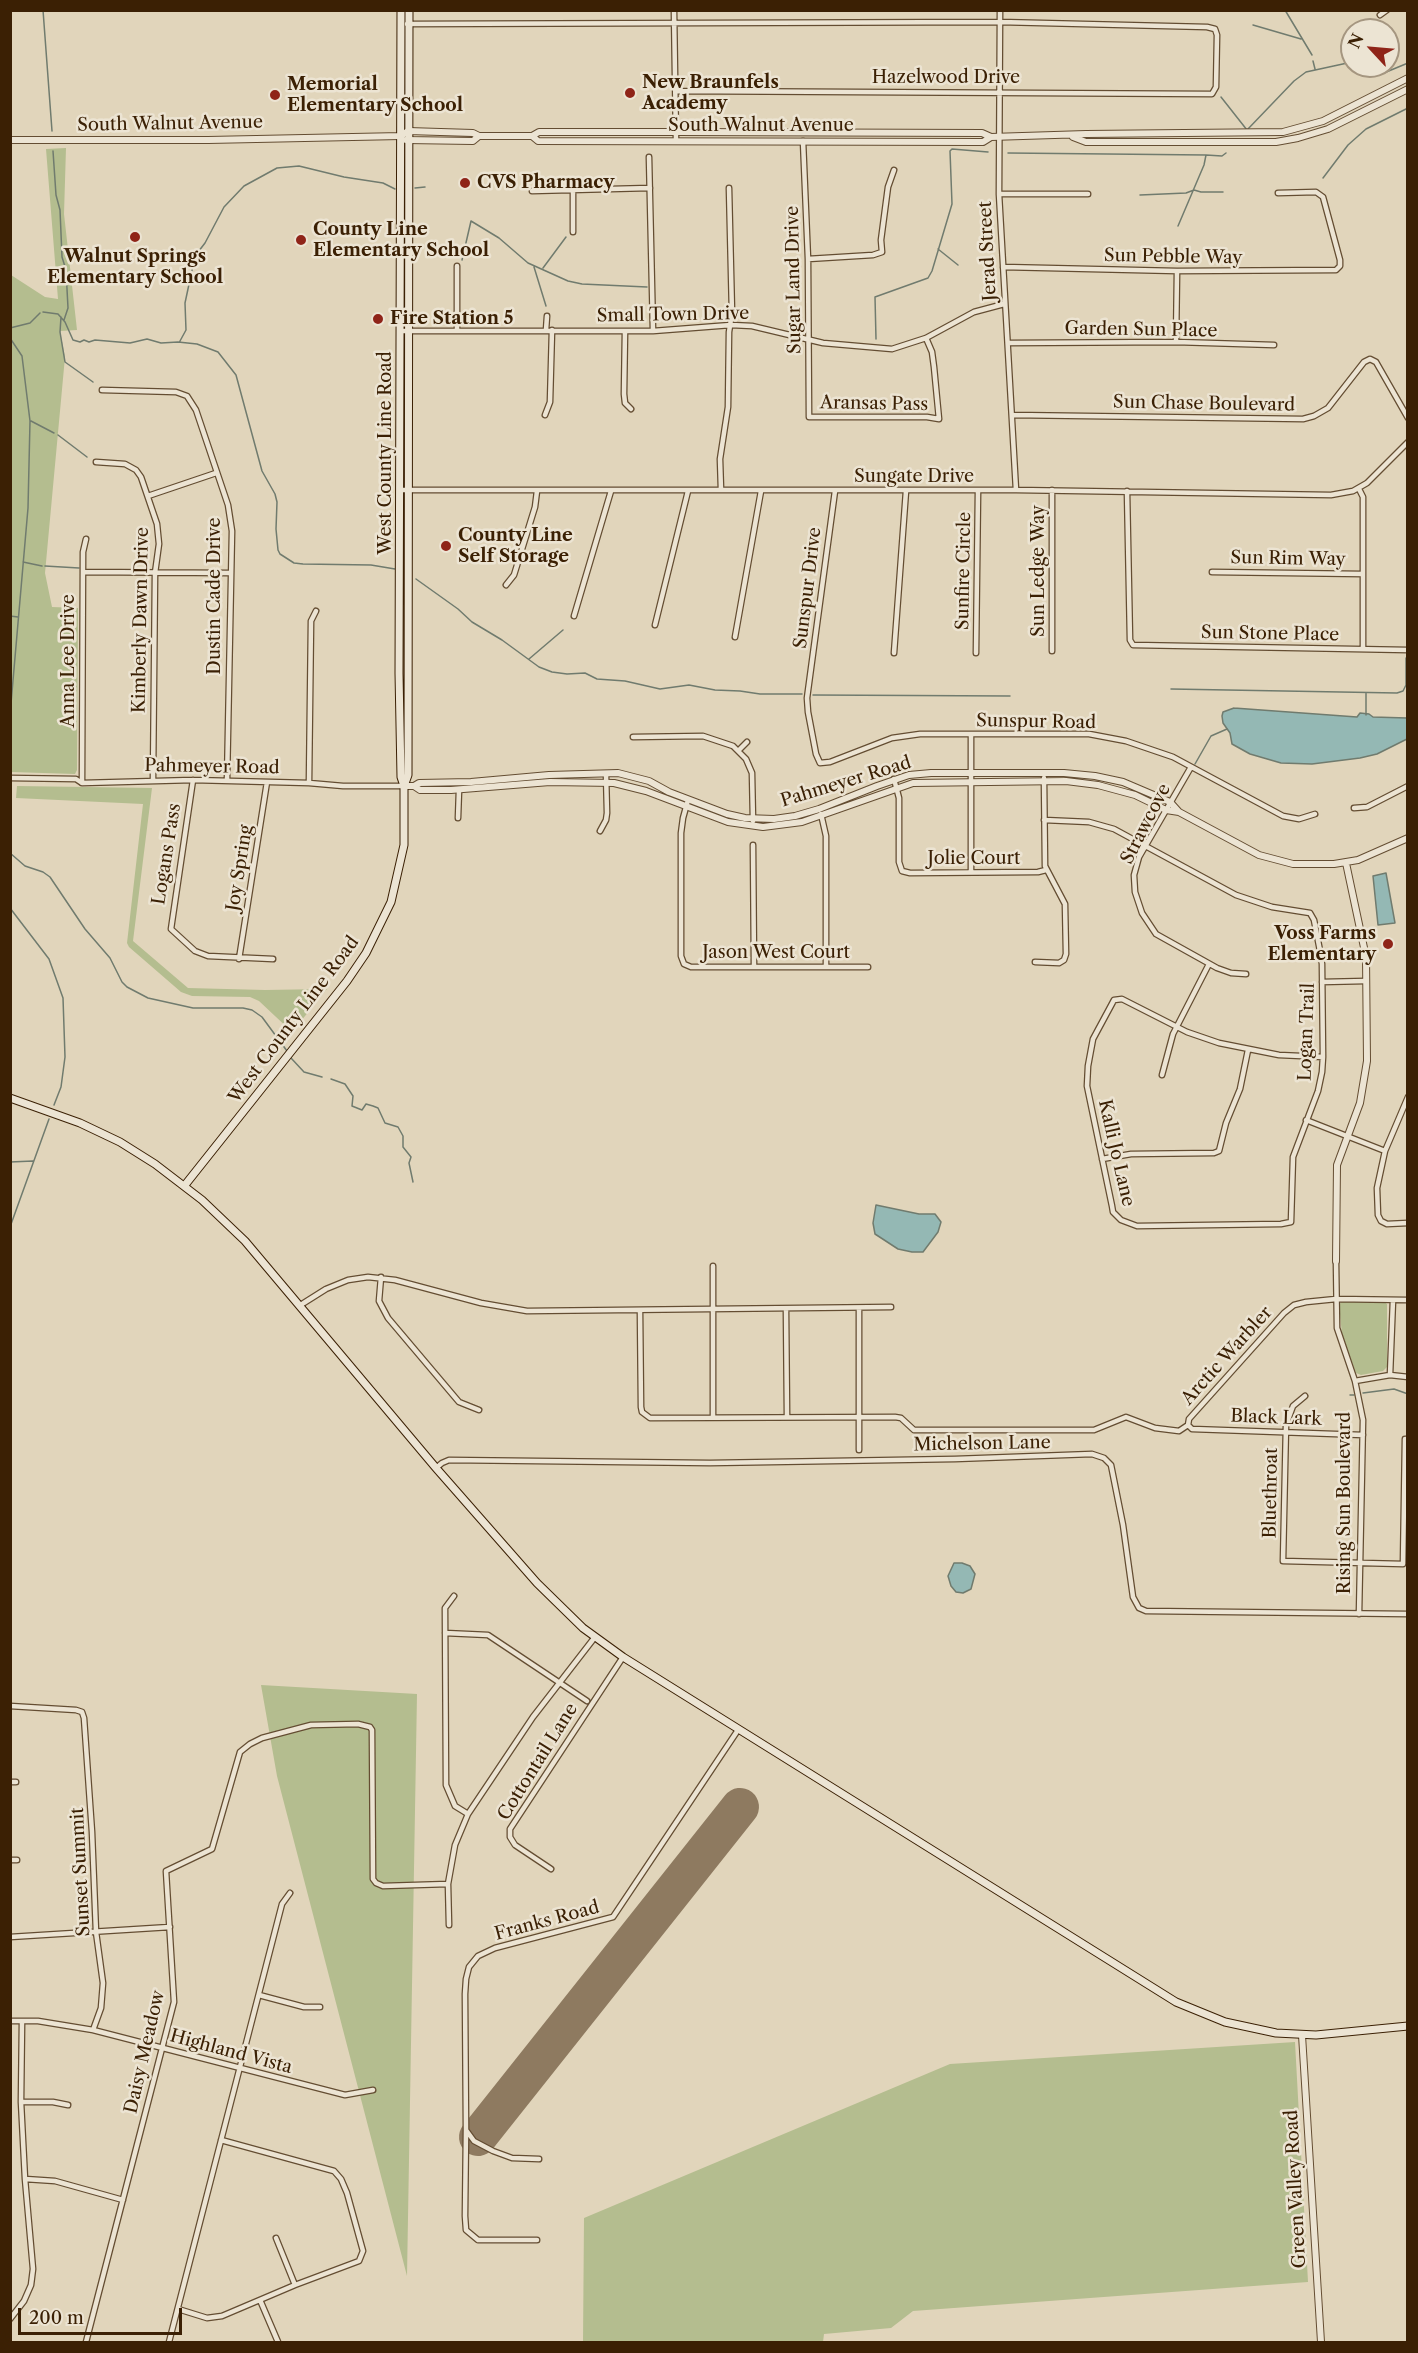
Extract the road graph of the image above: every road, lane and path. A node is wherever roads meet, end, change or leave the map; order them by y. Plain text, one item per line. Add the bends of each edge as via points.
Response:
1 (401, 10) edge
2 (409, 10) edge
3 (674, 10) edge
4 (1000, 10) edge
5 (1387, 10) edge
6 (1380, 15) dead end
7 (674, 22) junction
8 (1000, 22) junction
9 (405, 24) junction
10 (1407, 78) edge
11 (1407, 89) edge
12 (676, 91) junction
13 (1000, 91) junction
14 (677, 132) junction
15 (405, 134) junction
16 (1069, 135) junction
17 (479, 136) junction
18 (532, 136) junction
19 (995, 137) junction
20 (10, 140) edge
21 (408, 141) junction
22 (676, 141) junction
23 (803, 141) junction
24 (649, 157) dead end
25 (894, 170) dead end
26 (650, 188) junction
27 (729, 188) dead end
28 (573, 189) junction
29 (532, 191) dead end
30 (1278, 193) dead end
31 (999, 194) junction
32 (1088, 194) dead end
33 (573, 232) dead end
34 (808, 259) junction
35 (457, 266) dead end
36 (1004, 267) junction
37 (1177, 271) junction
38 (1004, 304) junction
39 (547, 316) dead end
40 (730, 325) junction
41 (457, 330) junction
42 (549, 330) junction
43 (406, 331) junction
44 (625, 331) junction
45 (653, 331) junction
46 (926, 338) junction
47 (809, 340) junction
48 (1176, 342) junction
49 (1008, 343) junction
50 (1274, 345) dead end
51 (102, 390) dead end
52 (631, 409) dead end
53 (545, 415) dead end
54 (1012, 415) junction
55 (809, 417) joint
56 (1407, 418) edge
57 (1407, 442) edge
58 (96, 462) dead end
59 (216, 473) junction
60 (1359, 489) junction
61 (401, 490) junction
62 (409, 490) junction
63 (720, 490) junction
64 (1016, 490) junction
65 (1052, 490) junction
66 (537, 491) junction
67 (611, 491) junction
68 (688, 491) junction
69 (761, 491) junction
70 (835, 491) junction
71 (906, 491) junction
72 (978, 491) junction
73 (1127, 491) junction
74 (148, 496) junction
75 (86, 539) dead end
76 (404, 556) junction
77 (83, 572) junction
78 (1212, 572) dead end
79 (155, 573) junction
80 (230, 573) junction
81 (1363, 574) junction
82 (506, 585) dead end
83 (316, 611) dead end
84 (574, 616) dead end
85 (655, 625) dead end
86 (735, 637) dead end
87 (1363, 649) junction
88 (1407, 650) edge
89 (1052, 651) dead end
90 (976, 652) dead end
91 (894, 653) dead end
92 (808, 688) joint
93 (971, 734) junction
94 (633, 737) dead end
95 (747, 742) dead end
96 (738, 751) junction
97 (1191, 767) junction
98 (1044, 772) junction
99 (971, 773) junction
100 (606, 774) junction
101 (10, 778) edge
102 (894, 779) junction
103 (153, 780) junction
104 (193, 780) junction
105 (227, 781) junction
106 (971, 781) junction
107 (1044, 781) junction
108 (267, 782) junction
109 (82, 783) junction
110 (309, 783) junction
111 (606, 783) junction
112 (404, 786) junction
113 (414, 786) junction
114 (1407, 786) edge
115 (897, 787) junction
116 (459, 790) junction
117 (1170, 802) junction
118 (687, 803) junction
119 (1354, 808) dead end
120 (1166, 810) junction
121 (821, 812) junction
122 (1179, 812) junction
123 (1314, 814) dead end
124 (458, 818) dead end
125 (753, 818) junction
126 (1044, 820) junction
127 (753, 826) junction
128 (600, 831) dead end
129 (1407, 838) edge
130 (753, 845) dead end
131 (1146, 846) junction
132 (1346, 863) junction
133 (1046, 870) junction
134 (971, 871) junction
135 (239, 959) junction
136 (273, 959) dead end
137 (1035, 962) dead end
138 (1209, 964) junction
139 (754, 966) junction
140 (826, 967) junction
141 (868, 967) dead end
142 (1246, 974) dead end
143 (1366, 981) junction
144 (1322, 982) junction
145 (1176, 1027) junction
146 (1248, 1050) junction
147 (1323, 1057) junction
148 (1162, 1075) dead end
149 (1407, 1097) edge
150 (10, 1098) edge
151 (1306, 1120) junction
152 (1347, 1137) junction
153 (1385, 1151) junction
154 (1102, 1159) junction
155 (184, 1185) junction
156 (1291, 1222) joint
157 (1407, 1223) edge
158 (1336, 1261) joint
159 (712, 1266) dead end
160 (381, 1277) junction
161 (1336, 1299) junction
162 (1393, 1300) junction
163 (1407, 1300) edge
164 (299, 1306) junction
165 (891, 1307) dead end
166 (858, 1308) junction
167 (714, 1309) junction
168 (786, 1309) junction
169 (640, 1310) junction
170 (1390, 1375) junction
171 (1407, 1377) edge
172 (1355, 1381) junction
173 (1305, 1396) dead end
174 (479, 1410) dead end
175 (787, 1416) junction
176 (713, 1417) junction
177 (859, 1417) junction
178 (1188, 1425) junction
179 (1286, 1432) junction
180 (1363, 1435) junction
181 (1407, 1439) edge
182 (859, 1450) dead end
183 (436, 1468) junction
184 (1361, 1563) junction
185 (454, 1596) dead end
186 (1359, 1614) junction
187 (1407, 1614) edge
188 (445, 1633) junction
189 (595, 1637) junction
190 (623, 1658) junction
191 (560, 1682) junction
192 (587, 1701) dead end
193 (10, 1706) edge
194 (738, 1730) junction
195 (468, 1814) junction
196 (10, 1860) edge
197 (17, 1860) dead end
198 (551, 1869) dead end
199 (448, 1884) junction
200 (290, 1893) dead end
201 (449, 1925) dead end
202 (170, 1927) junction
203 (96, 1932) junction
204 (10, 1937) edge
205 (259, 1995) junction
206 (320, 2007) dead end
207 (10, 2021) edge
208 (22, 2021) junction
209 (1407, 2026) edge
210 (93, 2030) junction
211 (1302, 2035) junction
212 (162, 2048) junction
213 (240, 2068) junction
214 (373, 2090) dead end
215 (21, 2102) junction
216 (68, 2105) dead end
217 (466, 2130) junction
218 (221, 2140) junction
219 (539, 2159) dead end
220 (25, 2179) junction
221 (123, 2200) junction
222 (276, 2238) dead end
223 (537, 2240) dead end
224 (295, 2285) junction
225 (260, 2300) junction
226 (178, 2309) junction
227 (10, 2319) edge
228 (86, 2343) edge
229 (169, 2343) edge
230 (278, 2343) edge
231 (1321, 2343) edge

1 - 9 main road, West County Line Road
2 - 9 main road, West County Line Road
3 - 7 street
4 - 8 street, Jerad Street
5 - 6 street
7 - 8 street
7 - 9 street
7 - 12 street
8 - 13 street, Jerad Street
8 - 13 street, Hazelwood Drive via 1207,27 1215,29 1217,35 1215,93
9 - 15 main road, West County Line Road
10 - 16 street, South Walnut Avenue via 1323,122 1283,132
11 - 16 street, South Walnut Avenue via 1328,129 1276,142 1086,141
12 - 13 street, Hazelwood Drive
12 - 14 street
13 - 19 street, Jerad Street
14 - 18 street, South Walnut Avenue via 539,132
14 - 19 street, South Walnut Avenue via 982,133
14 - 22 street
15 - 17 street, South Walnut Avenue
15 - 20 street, South Walnut Avenue via 208,140
15 - 21 main road, West County Line Road
15 - 43 main road, West County Line Road
16 - 19 street, South Walnut Avenue
17 - 18 street, South Walnut Avenue
17 - 21 street, South Walnut Avenue via 473,141
18 - 22 street, South Walnut Avenue via 538,141
19 - 23 street, South Walnut Avenue via 983,141
19 - 31 street, Jerad Street
21 - 43 main road, West County Line Road
22 - 23 street, South Walnut Avenue
23 - 34 street, Sugar Land Drive
24 - 26 street
25 - 34 street via 888,187 882,252
26 - 28 street
26 - 45 street
27 - 40 street
28 - 29 street
28 - 33 street
30 - 37 street, Sun Pebble Way via 1322,195 1340,266 1333,271
31 - 32 street
31 - 36 street, Jerad Street
34 - 47 street, Sugar Land Drive
35 - 41 street
36 - 37 street, Sun Pebble Way
36 - 38 street, Jerad Street
37 - 48 street
38 - 46 street, Small Town Drive via 974,312
38 - 49 street, Jerad Street
39 - 42 street
40 - 45 street, Small Town Drive
40 - 47 street, Small Town Drive via 752,326
40 - 63 street
41 - 42 street, Small Town Drive
41 - 43 street, Small Town Drive
42 - 44 street, Small Town Drive
42 - 53 street via 550,402
43 - 61 main road, West County Line Road
43 - 62 main road, West County Line Road
44 - 45 street, Small Town Drive
44 - 52 street via 625,402
46 - 47 street, Small Town Drive via 892,349
46 - 55 street, Aransas Pass via 932,352 939,419
47 - 55 street, Sugar Land Drive
48 - 49 street, Garden Sun Place
48 - 50 street, Garden Sun Place
49 - 54 street, Jerad Street
51 - 59 street, Dustin Cade Drive via 176,392 187,396
54 - 56 street, Sun Chase Boulevard via 1303,419 1332,404 1370,359 1376,362
54 - 64 street, Jerad Street
57 - 60 street
58 - 74 street, Kimberly Dawn Drive via 121,463 133,468
59 - 74 street
59 - 80 street, Dustin Cade Drive via 231,514
60 - 73 street, Sungate Drive via 1331,495
60 - 81 street via 1363,497
61 - 62 street, Sungate Drive
61 - 76 main road, West County Line Road
62 - 66 street, Sungate Drive
62 - 76 main road, West County Line Road
63 - 68 street, Sungate Drive
63 - 69 street, Sungate Drive
64 - 65 street, Sungate Drive
64 - 72 street, Sungate Drive
65 - 73 street, Sungate Drive
65 - 89 street, Sun Ledge Way
66 - 67 street, Sungate Drive
66 - 82 street via 514,575
67 - 68 street, Sungate Drive
67 - 84 street
68 - 85 street
69 - 70 street, Sungate Drive
69 - 86 street
70 - 71 street, Sungate Drive
70 - 92 street, Sunspur Drive
71 - 72 street, Sungate Drive
71 - 91 street
72 - 90 street, Sunfire Circle
73 - 87 street, Sun Stone Place via 1133,645
74 - 79 street, Kimberly Dawn Drive via 158,531
75 - 77 street, Anna Lee Drive
76 - 112 main road, West County Line Road via 408,775
77 - 79 street
77 - 109 street, Anna Lee Drive
78 - 81 street, Sun Rim Way
79 - 80 street
79 - 103 street, Kimberly Dawn Drive
80 - 105 street, Dustin Cade Drive
81 - 87 street
83 - 110 street via 311,621
87 - 88 street, Sun Stone Place
92 - 93 street, Sunspur Road via 814,744 817,758 823,764 901,736
93 - 97 street, Sunspur Road via 1072,733 1108,737 1158,751
93 - 99 street
94 - 96 street via 703,736 727,743
95 - 96 street
96 - 125 street via 752,774
97 - 117 street, Strawcove
97 - 123 street, Sunspur Road via 1283,816 1299,819
98 - 99 street, Pahmeyer Road
98 - 107 street
98 - 117 street, Pahmeyer Road via 1110,779
99 - 102 street, Pahmeyer Road via 931,773
99 - 106 street
100 - 111 street
100 - 113 street, Pahmeyer Road
100 - 118 street, Pahmeyer Road via 638,777
101 - 109 street, Pahmeyer Road via 76,779
102 - 115 street
102 - 121 street, Pahmeyer Road
103 - 104 street, Pahmeyer Road
103 - 109 street, Pahmeyer Road
104 - 105 street, Pahmeyer Road
104 - 135 street, Logans Pass via 171,929 202,954
105 - 108 street, Pahmeyer Road
106 - 107 street, Pahmeyer Road
106 - 115 street, Pahmeyer Road
106 - 134 street
107 - 120 street, Pahmeyer Road via 1111,788
107 - 126 street
108 - 110 street, Pahmeyer Road
108 - 135 street, Joy Spring
110 - 112 street, Pahmeyer Road
111 - 116 street, Pahmeyer Road via 550,782
111 - 118 street, Pahmeyer Road
111 - 128 street via 606,820
112 - 113 street, Pahmeyer Road
112 - 155 main road, West County Line Road via 404,845 396,884 373,942 356,970
113 - 116 street, Pahmeyer Road via 420,790
114 - 119 street via 1367,807
115 - 121 street, Pahmeyer Road
115 - 134 street, Jolie Court via 902,871
116 - 124 street
117 - 120 street, Strawcove
117 - 122 street, Pahmeyer Road
118 - 125 street, Pahmeyer Road
118 - 127 street, Pahmeyer Road via 728,822
118 - 139 street, Jason West Court via 681,833 684,964
120 - 122 street, Pahmeyer Road
120 - 131 street, Strawcove
121 - 125 street, Pahmeyer Road
121 - 127 street, Pahmeyer Road via 792,825
121 - 140 street via 826,837
122 - 132 street, Pahmeyer Road via 1270,858 1308,865
125 - 127 street
126 - 131 street via 1102,825
126 - 133 street
129 - 132 street, Pahmeyer Road
130 - 139 street
131 - 138 street, Strawcove via 1134,875 1142,913 1156,934
131 - 144 street, Logan Trail via 1245,899 1310,913 1321,956
132 - 143 street, Rising Sun Boulevard via 1363,938
133 - 134 street, Jolie Court
133 - 137 street via 1065,904 1066,950 1064,960
135 - 136 street, Logans Pass
138 - 142 street, Strawcove
138 - 145 street
139 - 140 street, Jason West Court
140 - 141 street, Jason West Court
143 - 144 street
143 - 152 street, Rising Sun Boulevard via 1365,1084
144 - 147 street, Logan Trail
145 - 146 street
145 - 148 street
145 - 154 street, Kalli Jo Lane via 1125,1000 1117,998 1110,1005 1096,1031 1088,1066 1087,1086
146 - 147 street via 1279,1056
146 - 154 street via 1238,1096 1219,1151 1131,1154
147 - 151 street, Logan Trail via 1321,1081
149 - 153 street
150 - 155 main road via 97,1131
151 - 152 street
151 - 156 street, Logan Trail via 1293,1157
152 - 153 street
152 - 158 street, Rising Sun Boulevard via 1336,1174
153 - 157 street via 1378,1177 1378,1215 1384,1223
154 - 156 street, Kalli Jo Lane via 1113,1212 1132,1225
155 - 164 main road via 245,1241
158 - 161 street, Rising Sun Boulevard
159 - 167 street
160 - 164 street via 348,1280
160 - 169 street via 527,1311
160 - 174 street via 380,1301 388,1318 459,1402
161 - 162 street, Arctic Warbler
161 - 172 street, Rising Sun Boulevard via 1337,1328
161 - 178 street, Arctic Warbler via 1300,1303 1284,1312 1189,1419
162 - 163 street, Arctic Warbler
162 - 170 street
164 - 183 main road
165 - 166 street
166 - 168 street
166 - 177 street
167 - 168 street
167 - 169 street
167 - 176 street
168 - 175 street
169 - 176 street via 643,1416
170 - 171 street
170 - 172 street
172 - 180 street, Rising Sun Boulevard
173 - 179 street, Bluethroat via 1293,1406
175 - 176 street
175 - 177 street
177 - 178 street, Arctic Warbler via 901,1418 914,1430 1094,1430 1126,1417 1165,1430 1179,1431
177 - 182 street
178 - 179 street, Black Lark
179 - 180 street, Black Lark
179 - 184 street, Bluethroat via 1283,1561
180 - 184 street, Rising Sun Boulevard
181 - 184 street via 1403,1564
183 - 186 street, Michelson Lane via 449,1460 710,1463 1092,1454 1111,1465 1133,1597 1139,1608 1152,1612
183 - 189 main road via 537,1583
184 - 186 street, Rising Sun Boulevard
185 - 188 street via 446,1608
186 - 187 street, Michelson Lane
188 - 191 street via 488,1635
188 - 195 street via 446,1785 455,1806
189 - 190 main road
189 - 191 street
190 - 194 main road
190 - 198 street, Cottontail Lane via 510,1829 515,1845
191 - 192 street
191 - 195 street
193 - 203 street, Sunset Summit via 82,1712 93,1832
194 - 211 main road via 1176,2002 1244,2027
194 - 217 street, Franks Road via 613,1917 495,1947 473,1962 466,1979
195 - 199 street via 455,1845
196 - 197 street
199 - 201 street
199 - 202 street, Daisy Meadow via 376,1883 372,1730 358,1724 311,1725 250,1744 237,1758 212,1849 166,1871
200 - 205 street via 282,1904
202 - 203 street
202 - 212 street, Daisy Meadow via 174,2002
203 - 204 street
203 - 210 street, Sunset Summit via 103,1995
205 - 206 street via 304,2007
205 - 213 street
207 - 208 street, Highland Vista
208 - 210 street, Highland Vista
208 - 215 street
209 - 211 main road
210 - 212 street, Highland Vista
211 - 231 street, Green Valley Road
212 - 213 street, Highland Vista
212 - 221 street, Daisy Meadow
213 - 214 street, Highland Vista via 345,2095
213 - 218 street
215 - 216 street
215 - 220 street
217 - 219 street via 474,2141 503,2155
217 - 223 street, Franks Road via 466,2230 478,2240
218 - 224 street via 334,2171 341,2179 363,2251 359,2260
218 - 226 street
220 - 221 street via 55,2181
220 - 227 street via 32,2277 24,2301
221 - 228 street, Daisy Meadow
222 - 224 street
224 - 225 street
225 - 226 street via 207,2318
225 - 230 street
226 - 229 street

